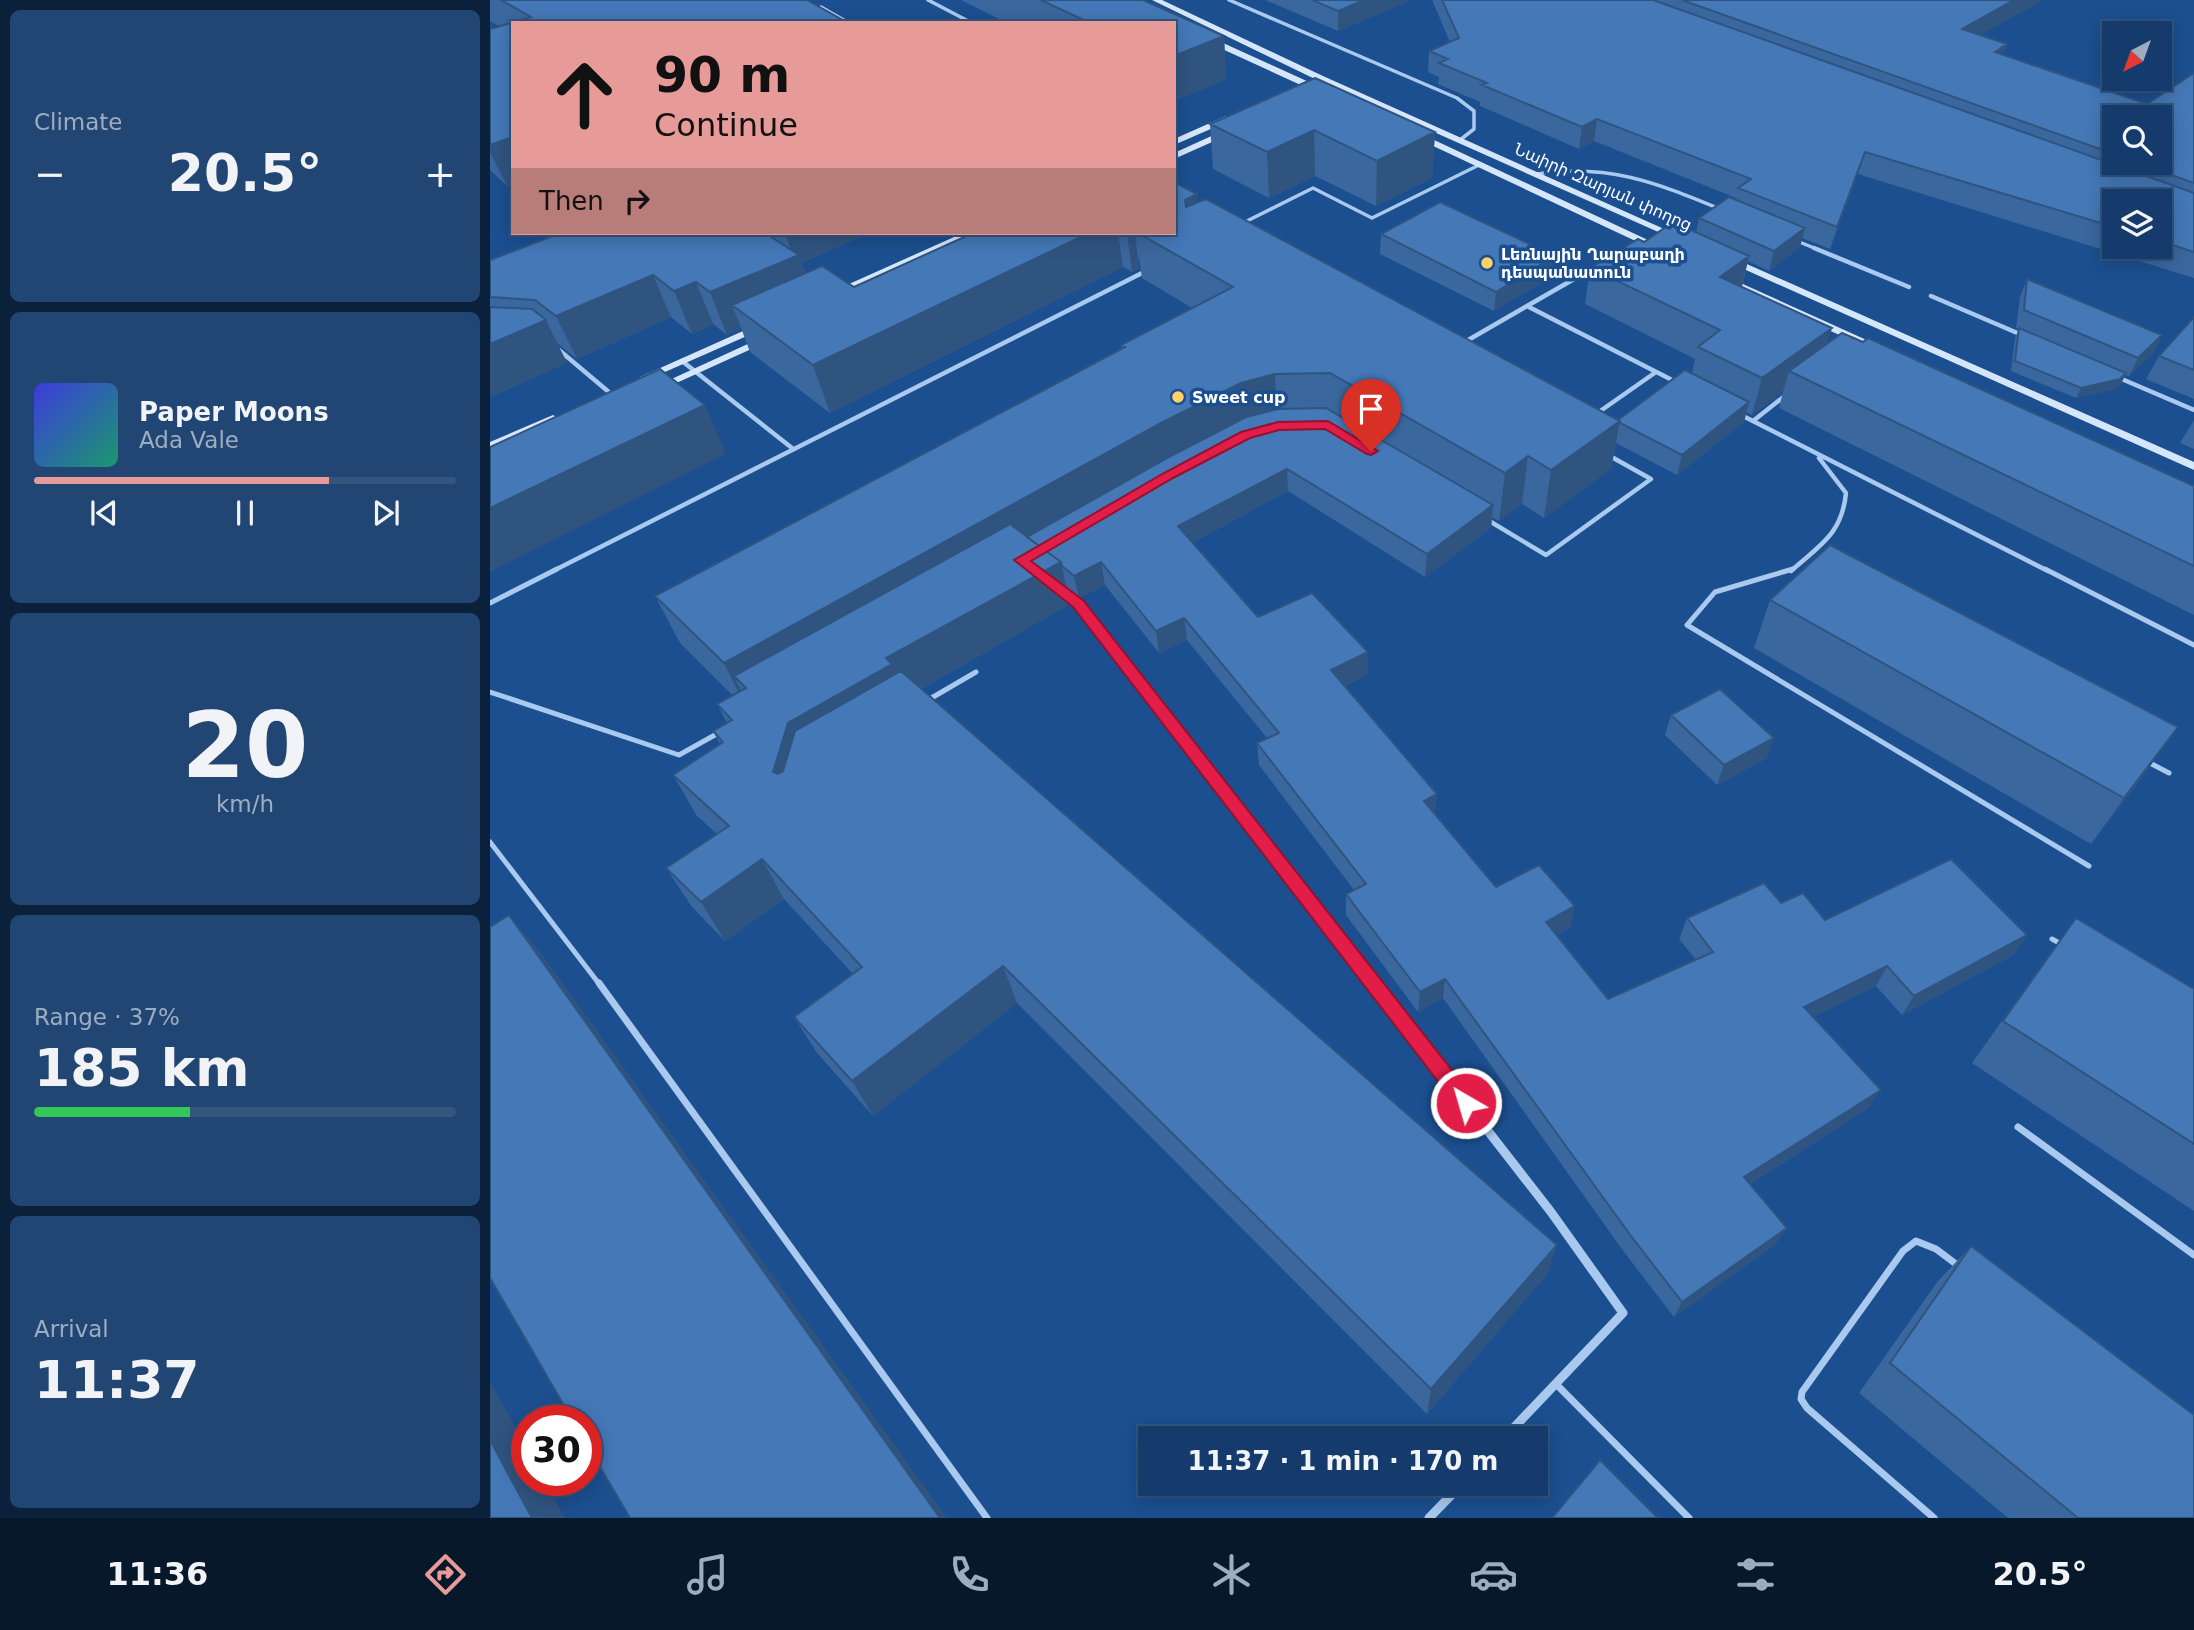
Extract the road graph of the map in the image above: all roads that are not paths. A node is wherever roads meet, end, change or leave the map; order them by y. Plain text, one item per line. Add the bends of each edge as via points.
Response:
1 (928, 0) edge
2 (1156, 0) edge
3 (1228, 0) edge
4 (821, 7) edge
5 (1159, 17) edge
6 (846, 21) edge
7 (968, 21) edge
8 (1168, 21) edge
9 (1176, 24) edge
10 (1320, 78) junction
11 (1306, 84) junction
12 (1334, 84) junction
13 (1294, 89) edge
14 (1320, 90) junction
15 (1308, 96) edge
16 (1332, 96) edge
17 (1234, 116) edge
18 (1235, 128) edge
19 (1407, 131) edge
20 (1176, 141) edge
21 (1460, 141) junction
22 (1176, 155) edge
23 (1479, 165) junction
24 (1535, 174) junction
25 (1720, 209) edge
26 (1240, 224) edge
27 (965, 235) edge
28 (1796, 240) edge
29 (1687, 241) edge
30 (1676, 257) edge
31 (1724, 258) edge
32 (1139, 263) edge
33 (1157, 265) edge
34 (1597, 265) edge
35 (1149, 269) junction
36 (1713, 274) edge
37 (1909, 287) dead end
38 (1931, 296) dead end
39 (818, 300) edge
40 (1527, 306) junction
41 (768, 322) edge
42 (769, 338) edge
43 (2031, 340) edge
44 (1458, 346) edge
45 (556, 347) edge
46 (1884, 351) edge
47 (682, 361) junction
48 (695, 371) junction
49 (1656, 372) junction
50 (2106, 372) edge
51 (634, 382) edge
52 (1680, 384) edge
53 (622, 388) edge
54 (1793, 390) edge
55 (610, 393) junction
56 (647, 393) edge
57 (598, 398) edge
58 (2194, 410) edge
59 (562, 414) edge
60 (1741, 415) edge
61 (1591, 418) edge
62 (1753, 421) junction
63 (490, 446) edge
64 (792, 448) junction
65 (1604, 453) edge
66 (1817, 455) junction
67 (2194, 466) edge
68 (1477, 514) edge
69 (1791, 571) junction
70 (1803, 577) edge
71 (1059, 589) edge
72 (490, 603) edge
73 (1078, 604) joint
74 (2194, 645) edge
75 (976, 673) dead end
76 (490, 692) edge
77 (917, 706) edge
78 (728, 728) edge
79 (2145, 760) edge
80 (2169, 773) edge
81 (490, 842) edge
82 (2089, 866) dead end
83 (2052, 939) dead end
84 (2076, 953) edge
85 (2018, 1127) dead end
86 (2194, 1255) edge
87 (1968, 1274) edge
88 (1555, 1384) junction
89 (1515, 1426) edge
90 (1450, 1496) edge
91 (987, 1518) edge
92 (1429, 1518) edge
93 (1689, 1518) edge
94 (1934, 1518) edge

1 - 7 lane
2 - 10 main road, Նաիրի Զարյան փողոց
3 - 21 lane via 1458,99 1474,111 1474,128
4 - 6 lane
5 - 8 main road
9 - 11 main road
10 - 11 main road
10 - 12 main road, Նաիրի Զարյան փողոց
11 - 13 main road
11 - 14 main road
12 - 14 main road
12 - 21 main road, Նաիրի Զարյան փողոց
14 - 15 main road
14 - 16 main road
17 - 20 main road
18 - 22 main road
19 - 23 main road, Նաիրի Զարյան փողոց
21 - 24 main road, Նաիրի Զարյան փողոց
23 - 26 lane via 1372,218 1313,188
23 - 30 main road, Նաիրի Զարյան փողոց via 1635,243
24 - 25 lane via 1556,169 1620,171
24 - 29 main road, Նաիրի Զարյան փողոց
27 - 39 main road
28 - 37 lane
31 - 67 main road
32 - 35 lane
33 - 35 lane
34 - 40 lane
35 - 64 lane
36 - 46 main road via 1856,344
38 - 43 lane
40 - 44 lane
40 - 49 lane
41 - 47 main road
42 - 48 main road
45 - 55 lane
47 - 48 lane
47 - 51 main road
48 - 56 main road
48 - 64 lane
49 - 52 lane
49 - 61 lane
50 - 58 lane
53 - 55 main road
54 - 62 lane
55 - 57 main road
59 - 63 main road
60 - 62 lane
62 - 66 lane
64 - 72 lane
65 - 68 lane via 1651,479 1546,555
66 - 69 lane via 1846,493 1844,514 1836,530
66 - 74 lane
69 - 70 lane
69 - 82 lane via 1716,592 1687,625
71 - 73 lane
73 - 88 street via 1543,1201 1623,1313
75 - 77 lane
76 - 78 lane via 679,755
79 - 80 lane
81 - 91 lane via 568,941
83 - 84 lane
85 - 86 lane
87 - 94 lane via 1936,1249 1916,1241 1903,1251 1801,1399
88 - 89 street
88 - 93 lane
90 - 92 street

